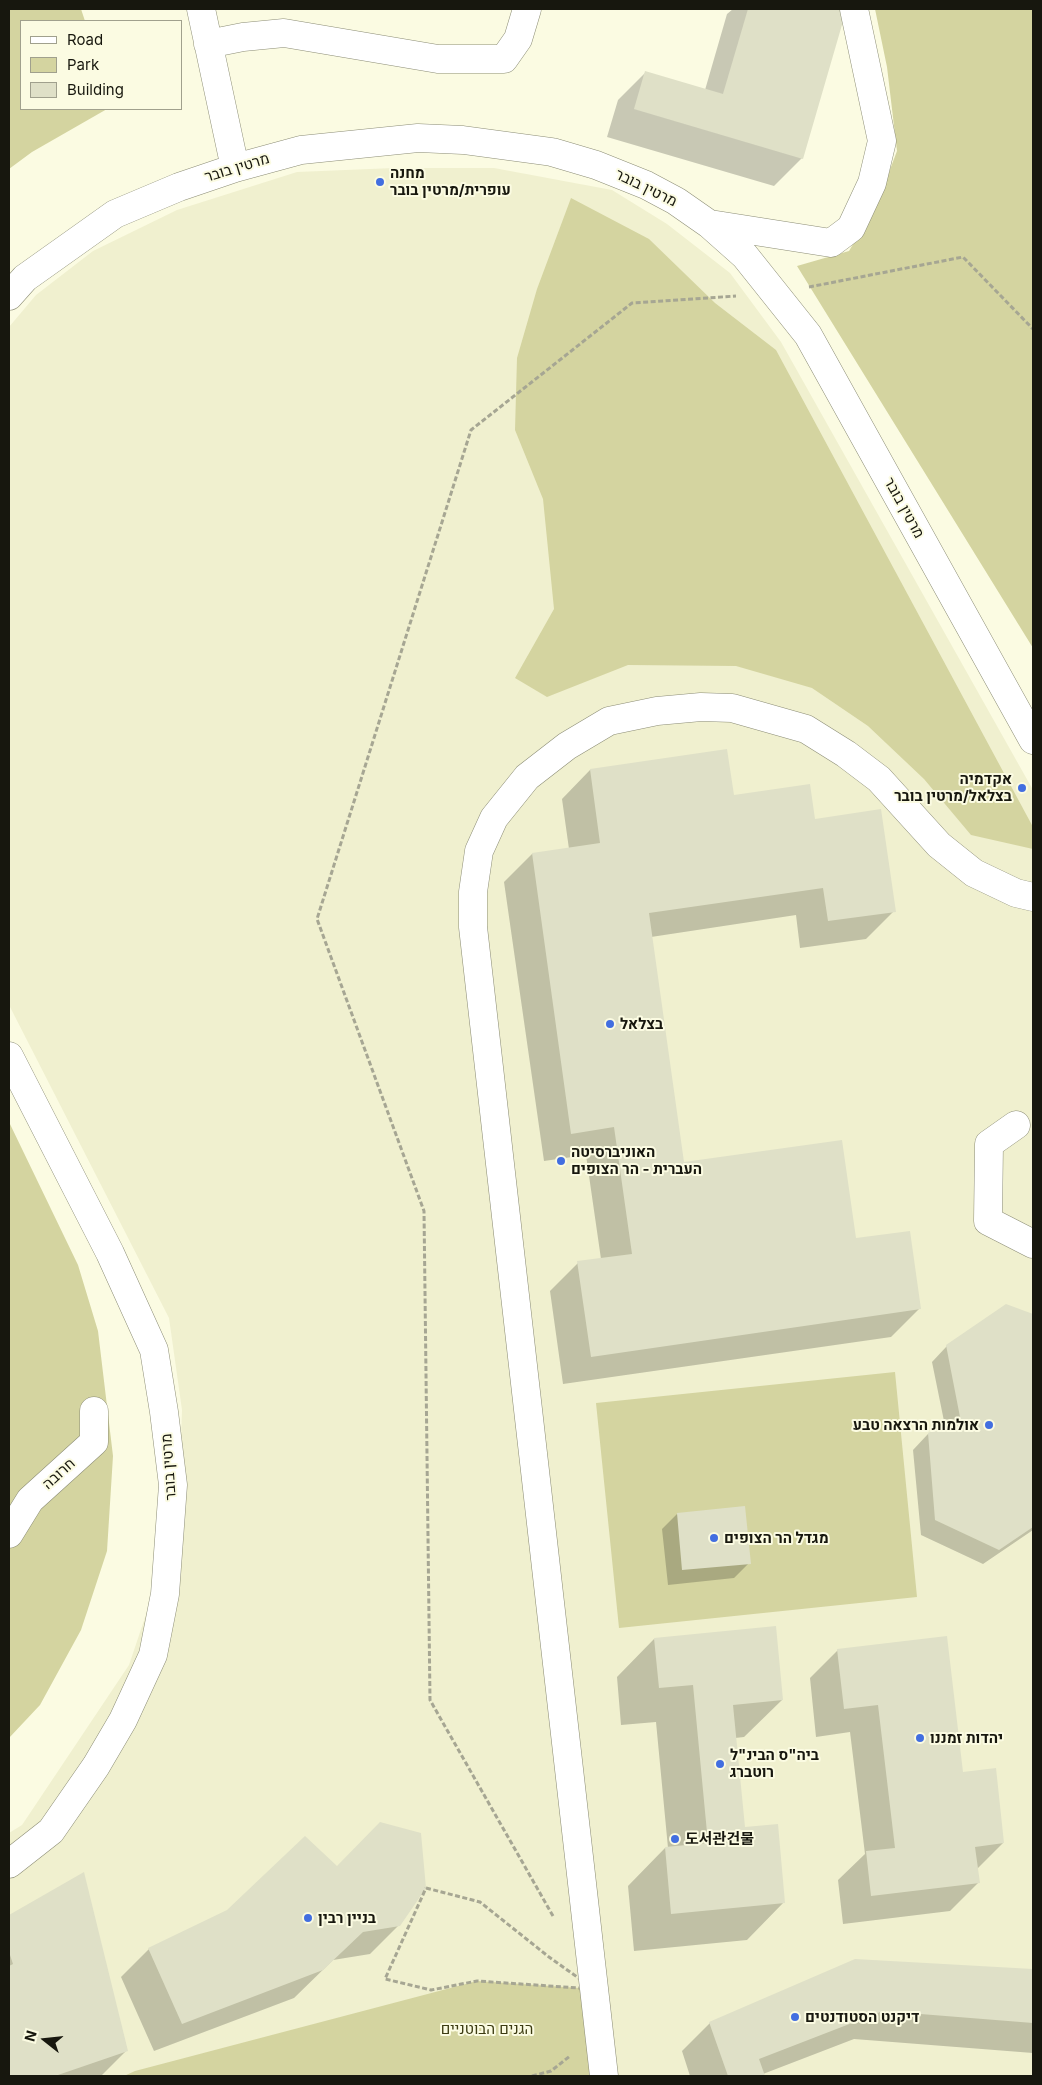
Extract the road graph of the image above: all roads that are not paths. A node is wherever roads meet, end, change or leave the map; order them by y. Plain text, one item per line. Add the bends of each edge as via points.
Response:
1 (201, 9) edge
2 (528, 9) edge
3 (854, 9) edge
4 (208, 44) junction
5 (235, 168) junction
6 (709, 224) junction
7 (9, 296) edge
8 (1033, 740) edge
9 (1033, 897) edge
10 (9, 1056) edge
11 (1016, 1125) dead end
12 (1033, 1244) edge
13 (94, 1411) dead end
14 (9, 1534) edge
15 (9, 1864) edge
16 (604, 2076) edge

1 - 4 street
2 - 4 street via 518,39 504,59 438,58 284,33
3 - 6 street via 882,140 872,183 851,228 831,243
4 - 5 street
5 - 6 street, מרטין בובר via 301,150 353,143 418,138 507,145 552,152 596,165 646,185
5 - 7 street, מרטין בובר via 115,214 25,278
6 - 8 street, מרטין בובר via 745,256 808,335
9 - 16 street via 1016,893 974,873 939,845 879,779 846,754 806,729 732,708 657,710 609,721 527,777 494,818 479,851 473,892 473,926
10 - 15 street, מרטין בובר via 110,1253 154,1350 173,1485 165,1594 153,1655 123,1720 96,1766 51,1831
11 - 12 street via 989,1144 988,1221
13 - 14 street, חרובה via 94,1442 30,1500

